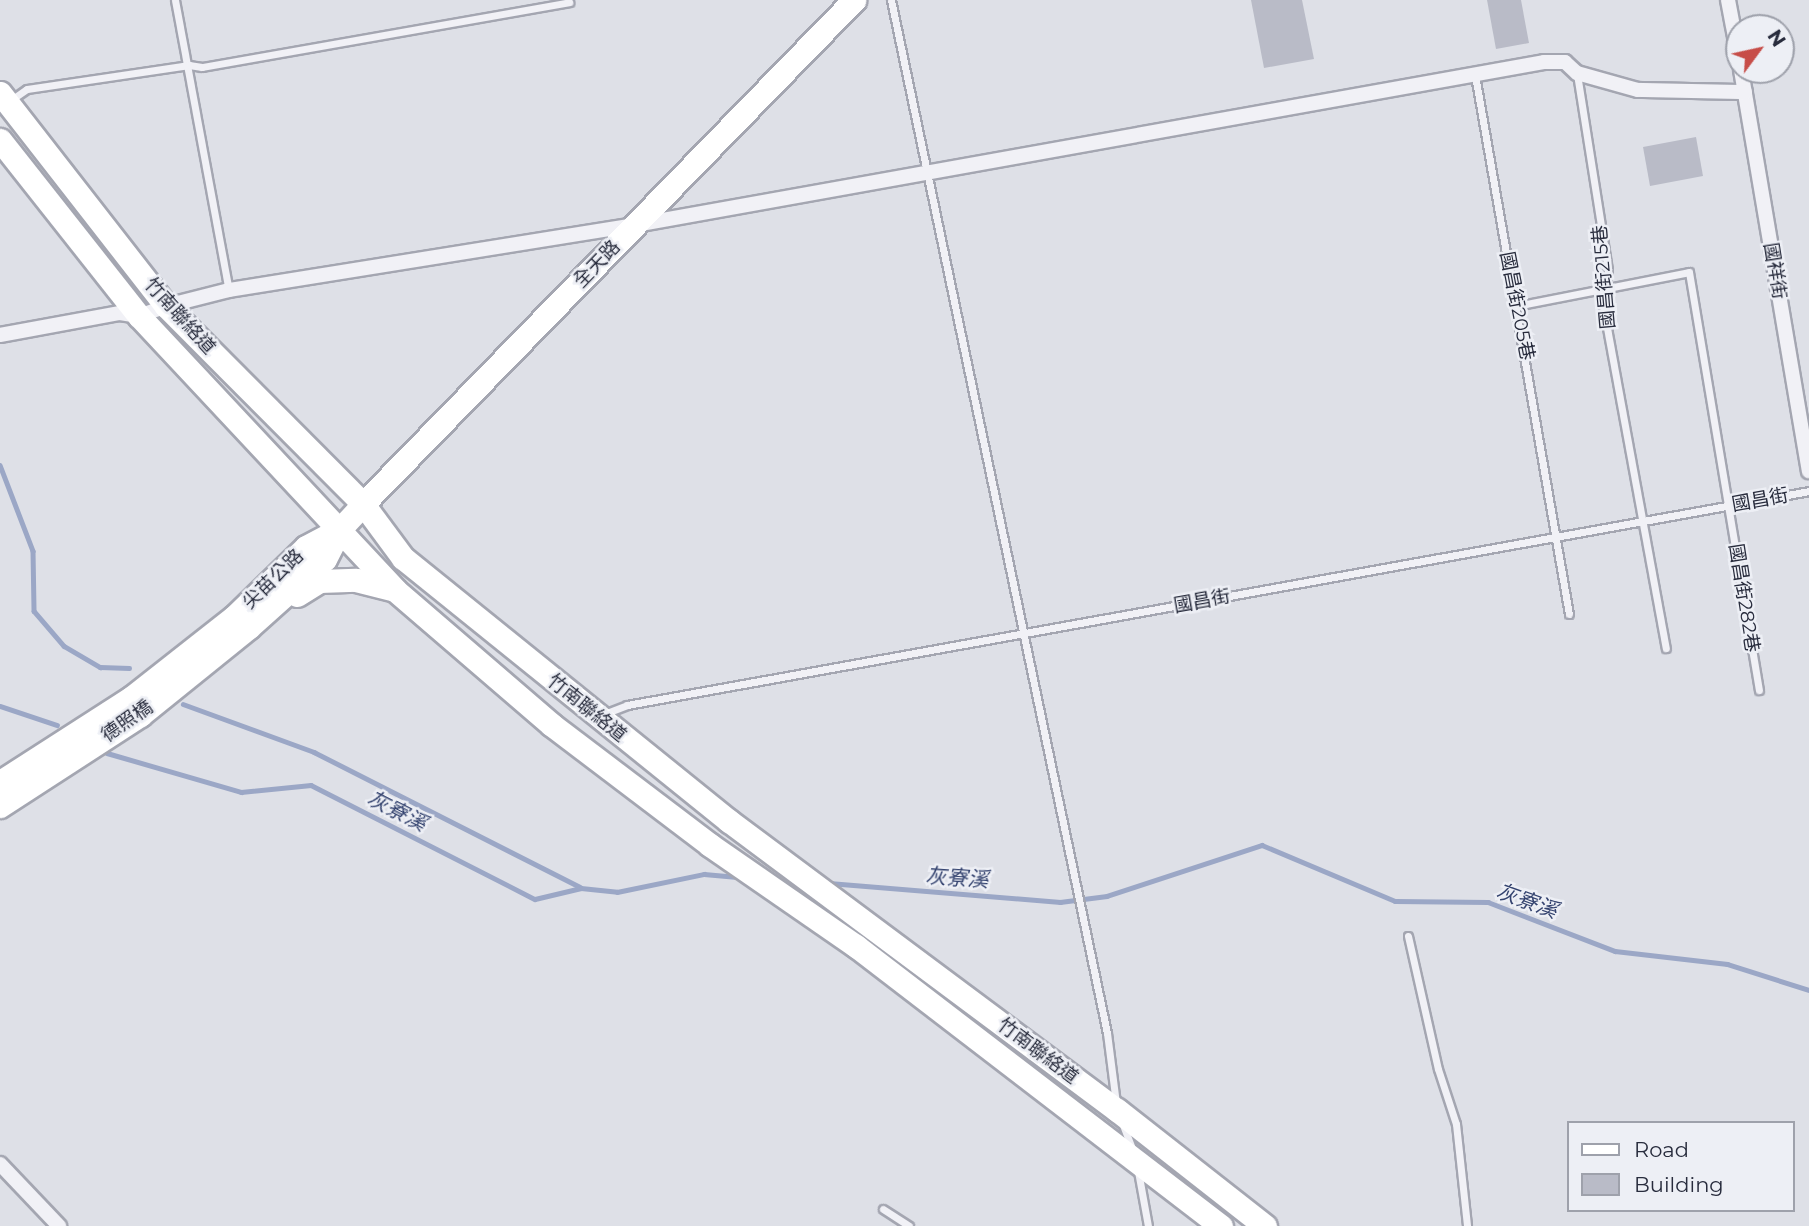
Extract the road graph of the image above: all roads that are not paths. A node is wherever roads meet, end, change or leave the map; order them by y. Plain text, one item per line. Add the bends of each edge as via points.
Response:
1 (175, 0) edge
2 (854, 0) edge
3 (891, 0) edge
4 (569, 2) edge
5 (189, 65) junction
6 (1577, 73) junction
7 (1475, 75) junction
8 (1744, 84) edge
9 (1745, 92) junction
10 (4, 98) edge
11 (0, 140) edge
12 (926, 173) junction
13 (635, 225) junction
14 (1605, 289) junction
15 (229, 290) junction
16 (166, 306) junction
17 (1516, 306) junction
18 (139, 316) junction
19 (0, 335) edge
20 (1809, 471) edge
21 (1809, 491) edge
22 (363, 504) junction
23 (1728, 506) junction
24 (1642, 522) junction
25 (340, 529) junction
26 (1555, 537) junction
27 (396, 590) junction
28 (1569, 614) dead end
29 (241, 622) junction
30 (1023, 633) junction
31 (1666, 648) dead end
32 (1759, 690) dead end
33 (597, 717) junction
34 (0, 782) edge
35 (0, 806) edge
36 (1408, 936) dead end
37 (1117, 1110) junction
38 (1135, 1158) junction
39 (0, 1164) edge
40 (883, 1209) dead end
41 (59, 1226) edge
42 (909, 1226) edge
43 (1148, 1226) edge
44 (1221, 1226) edge
45 (1265, 1226) edge
46 (1467, 1226) edge

1 - 5 lane
2 - 13 main road, 全天路
3 - 12 lane
4 - 5 lane via 202,67
5 - 10 lane via 27,89
5 - 15 lane
6 - 7 street via 1565,62 1545,62
6 - 9 street via 1638,90
6 - 14 lane, 國昌街215巷 via 1608,270
7 - 12 street
7 - 17 lane, 國昌街205巷
8 - 9 street, 國祥街
9 - 20 street, 國祥街
10 - 16 main road, 竹南聯絡道
11 - 18 main road, 竹南聯絡道
12 - 13 street
12 - 30 lane
13 - 15 street
13 - 22 main road, 全天路
14 - 17 lane
14 - 23 lane, 國昌街282巷 via 1689,272
14 - 24 lane, 國昌街215巷 via 1604,306
15 - 16 street
16 - 18 street
16 - 22 main road, 竹南聯絡道
17 - 26 lane, 國昌街205巷
18 - 19 street via 120,313
18 - 25 main road, 竹南聯絡道
21 - 23 lane, 國昌街
22 - 25 main road, 全天路
22 - 33 main road, 竹南聯絡道 via 403,558
23 - 24 lane, 國昌街
23 - 32 lane, 國昌街282巷
24 - 26 lane, 國昌街
24 - 31 lane, 國昌街215巷
25 - 27 main road, 竹南聯絡道
25 - 29 main road, 尖苗公路 via 306,547
26 - 28 lane, 國昌街205巷
26 - 30 lane, 國昌街
27 - 29 main road via 356,580 319,581
27 - 38 main road, 竹南聯絡道 via 552,725 710,845 856,946
29 - 34 main road, 德照橋
29 - 35 main road, 德照橋 via 139,715
30 - 33 lane, 國昌街 via 626,705
30 - 37 lane via 1107,1033
33 - 37 main road, 竹南聯絡道
36 - 46 lane via 1438,1069 1456,1124
37 - 38 lane
37 - 45 main road, 竹南聯絡道
38 - 43 lane
38 - 44 main road, 竹南聯絡道
39 - 41 street
40 - 42 lane

